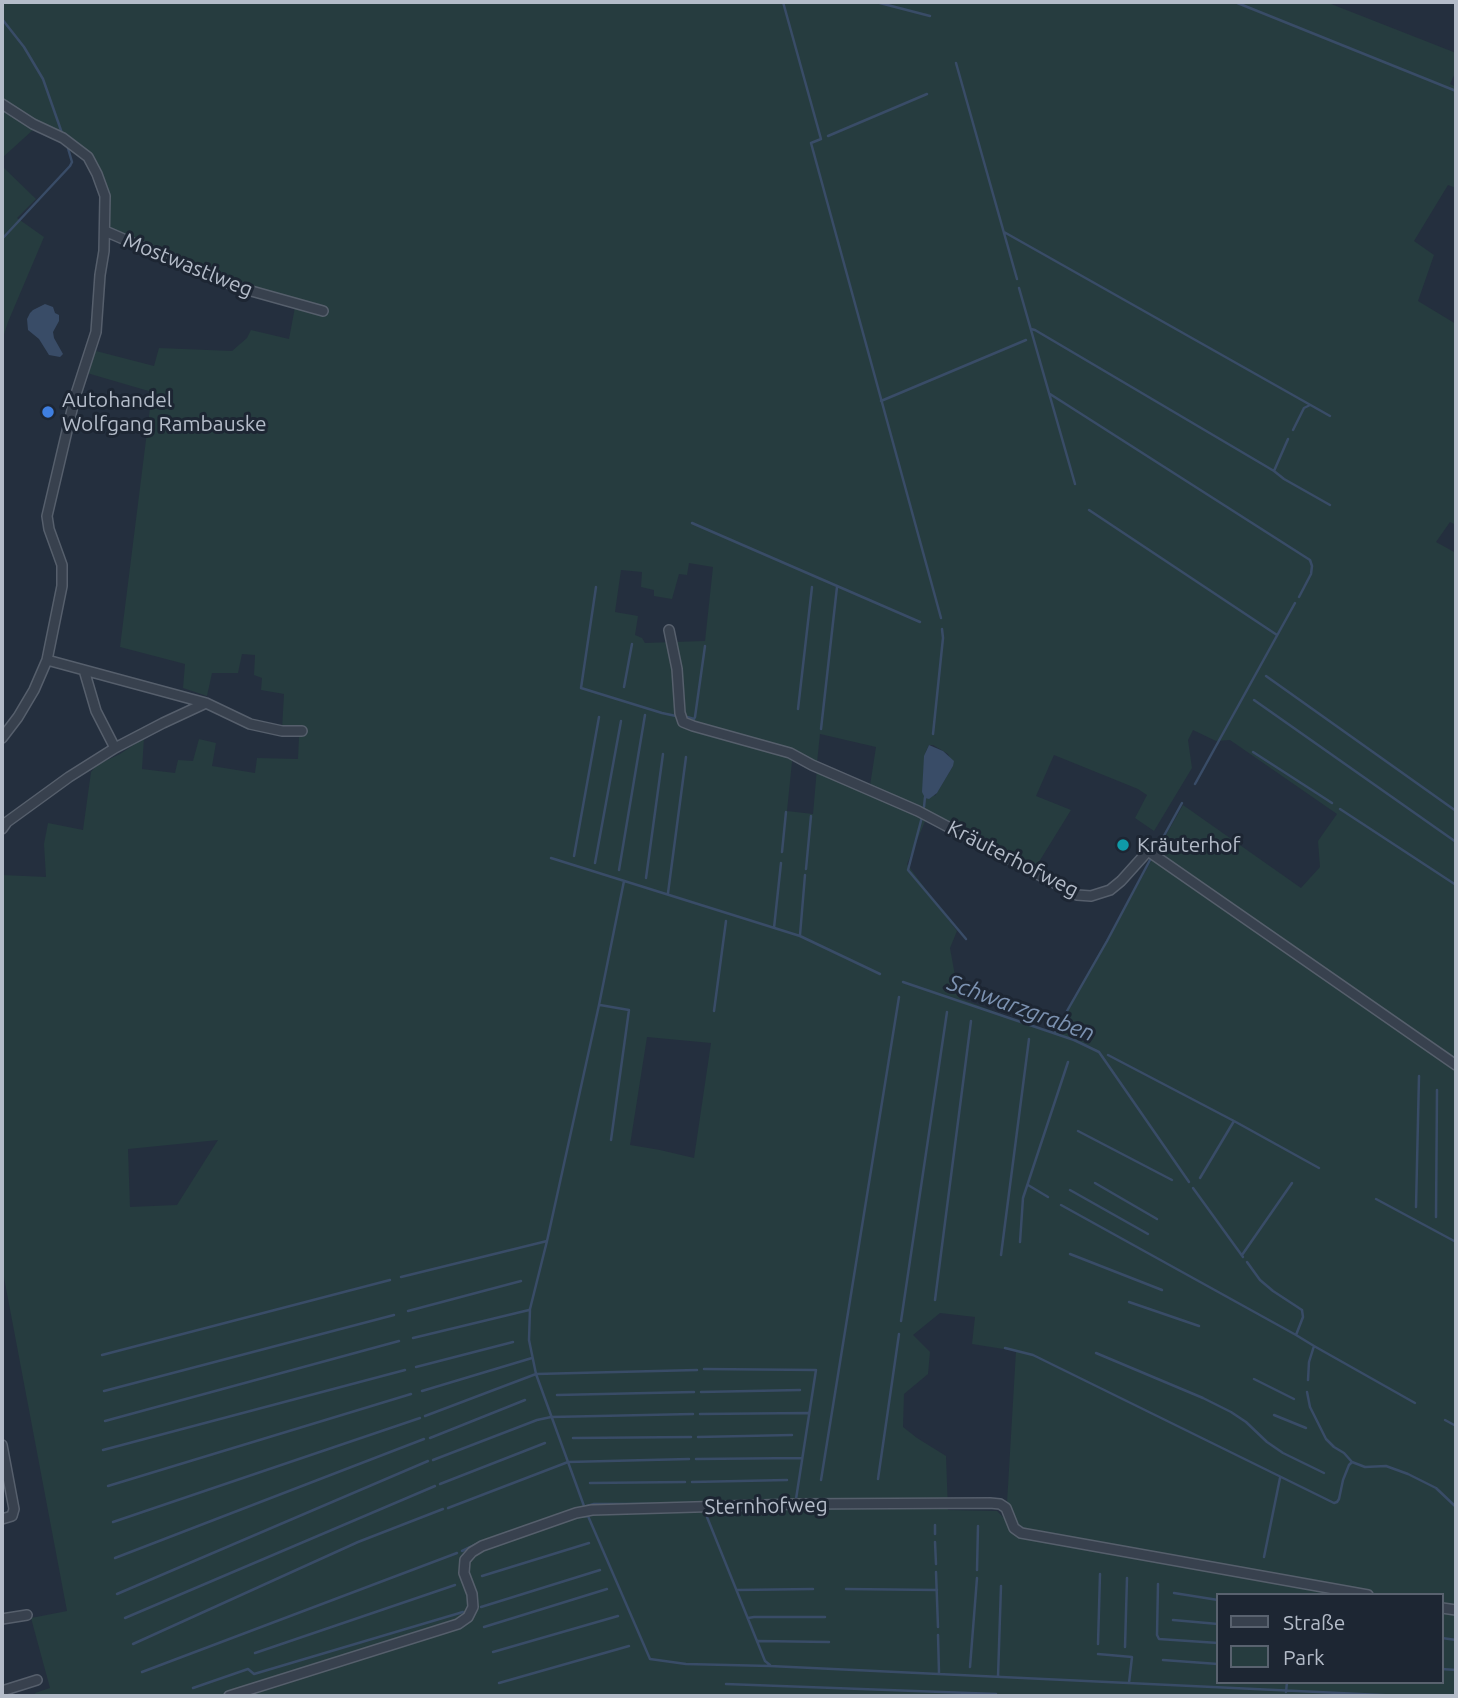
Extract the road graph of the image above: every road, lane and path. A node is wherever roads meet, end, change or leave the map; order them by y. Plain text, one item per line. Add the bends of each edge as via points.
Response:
1 (2, 104) edge
2 (105, 231) junction
3 (323, 311) dead end
4 (668, 630) dead end
5 (47, 660) junction
6 (84, 670) junction
7 (205, 703) junction
8 (302, 731) dead end
9 (2, 738) edge
10 (115, 748) junction
11 (2, 829) edge
12 (1456, 1065) edge
13 (2, 1445) edge
14 (2, 1519) edge
15 (1357, 1593) edge
16 (27, 1615) dead end
17 (2, 1619) edge
18 (37, 1680) dead end
19 (2, 1691) edge
20 (229, 1696) edge

1 - 2 street, Mostwastlweg via 88,157 105,196
2 - 3 street, Mostwastlweg via 237,287
2 - 5 street via 96,332 75,397 47,516 62,565 62,586
4 - 12 street, Kräuterhofweg via 682,722 790,753 918,811 1077,895 1110,890 1147,851
5 - 6 street
5 - 9 street via 18,718
6 - 7 street
6 - 10 street via 96,711
7 - 8 street via 250,724 282,732
7 - 10 street
10 - 11 street
13 - 14 street via 14,1509 12,1516
15 - 20 street, Sternhofweg via 1021,1533 1000,1504 593,1510 472,1552 465,1560 464,1573 473,1607 458,1624
16 - 17 street
18 - 19 street

